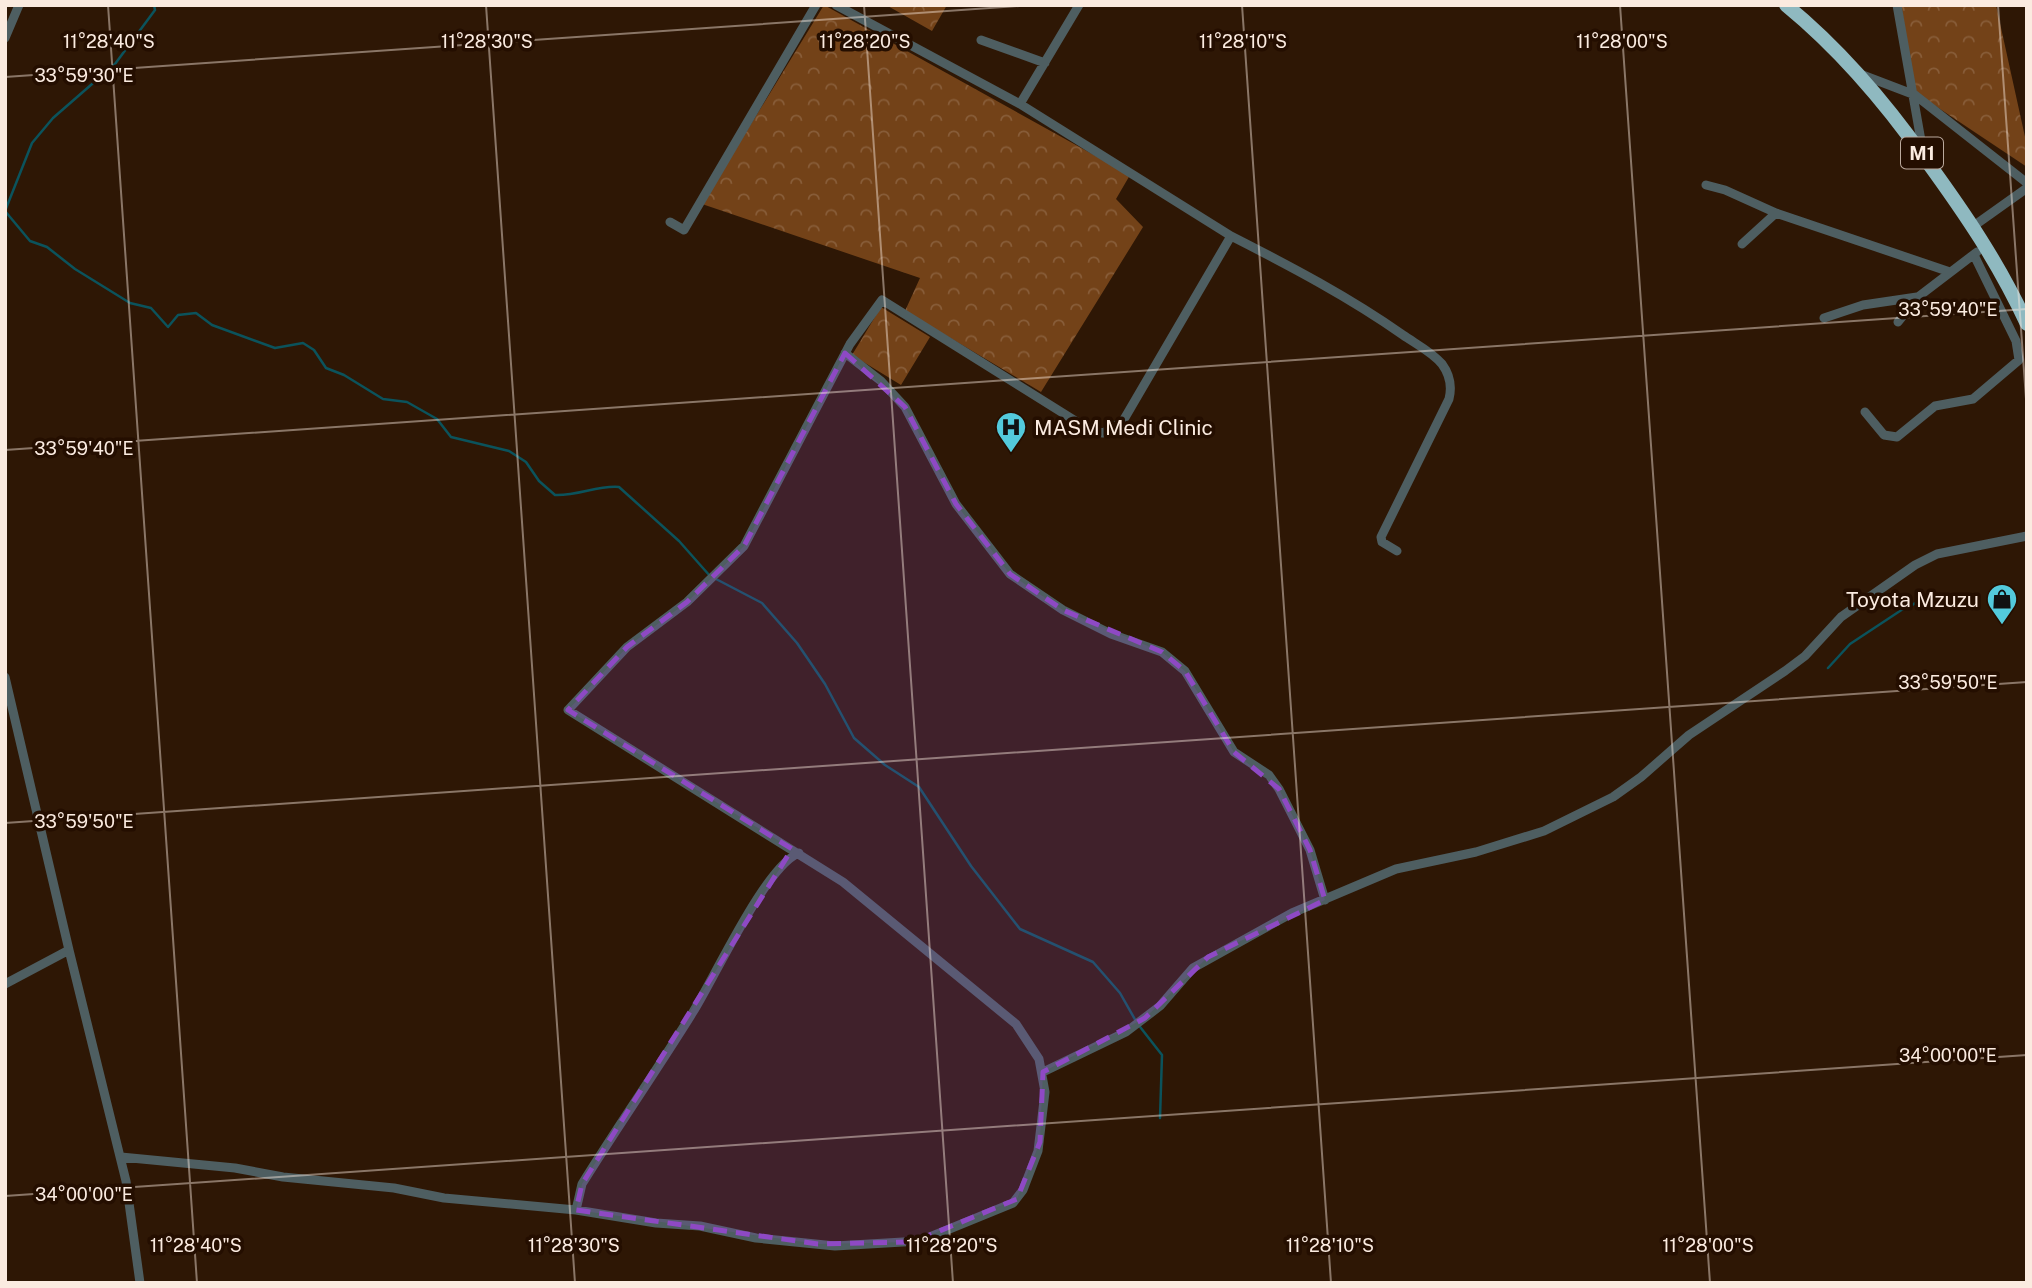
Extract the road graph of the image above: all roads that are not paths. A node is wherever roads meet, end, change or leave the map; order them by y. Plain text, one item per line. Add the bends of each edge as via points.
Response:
1 (19, 5) edge
2 (816, 5) edge
3 (836, 5) edge
4 (1079, 5) edge
5 (1786, 5) edge
6 (1897, 5) edge
7 (5, 38) edge
8 (981, 40) dead end
9 (1045, 62) junction
10 (1860, 74) junction
11 (1913, 94) junction
12 (1020, 104) junction
13 (1924, 157) junction
14 (2027, 183) edge
15 (1706, 186) dead end
16 (2027, 188) edge
17 (1776, 213) junction
18 (670, 222) dead end
19 (1975, 225) junction
20 (1231, 236) junction
21 (1742, 244) dead end
22 (1987, 244) junction
23 (1974, 255) junction
24 (1950, 272) junction
25 (1918, 297) junction
26 (1824, 318) dead end
27 (1898, 322) dead end
28 (2027, 324) edge
29 (845, 353) junction
30 (1866, 412) dead end
31 (2027, 536) edge
32 (1397, 551) dead end
33 (5, 677) edge
34 (799, 853) junction
35 (1325, 900) junction
36 (69, 950) junction
37 (6, 981) edge
38 (1043, 1072) junction
39 (121, 1157) junction
40 (576, 1210) junction
41 (140, 1283) edge

1 - 7 street
2 - 18 street via 684,230
3 - 12 street
4 - 9 street
5 - 10 highway, M1
6 - 11 street
8 - 9 street
9 - 12 street
10 - 11 street
10 - 13 highway, M1
11 - 13 street
11 - 14 street
12 - 20 street
13 - 19 highway, M1
15 - 17 street
16 - 19 street
17 - 21 street
17 - 24 street
19 - 22 highway, M1
20 - 29 street via 1123,421 1107,432 1094,432 882,300
20 - 32 street via 1378,317 1447,371 1449,400 1381,536 1382,542
22 - 23 street
22 - 28 highway, M1
23 - 24 street
23 - 30 street via 2016,341 2019,360 1973,399 1936,406 1897,437 1884,435
24 - 25 street
25 - 26 street via 1863,305
25 - 27 street
29 - 34 street via 744,546 687,601 627,647 568,710
29 - 35 street via 905,407 956,504 1010,574 1063,610 1162,652 1185,671 1234,752 1264,771 1279,789 1310,850
31 - 35 street via 1947,552 1915,565 1841,617 1785,671 1689,735 1622,791 1574,818 1476,852 1396,869
33 - 36 street
34 - 38 street via 872,903 1016,1024 1033,1047
34 - 40 street via 783,863 740,929 693,1012 582,1184
35 - 38 street via 1208,957 1136,1025
36 - 37 street
36 - 39 street
38 - 40 street via 1045,1112 1040,1142 1017,1199 1008,1207 928,1239 828,1245
39 - 40 street
39 - 41 street

